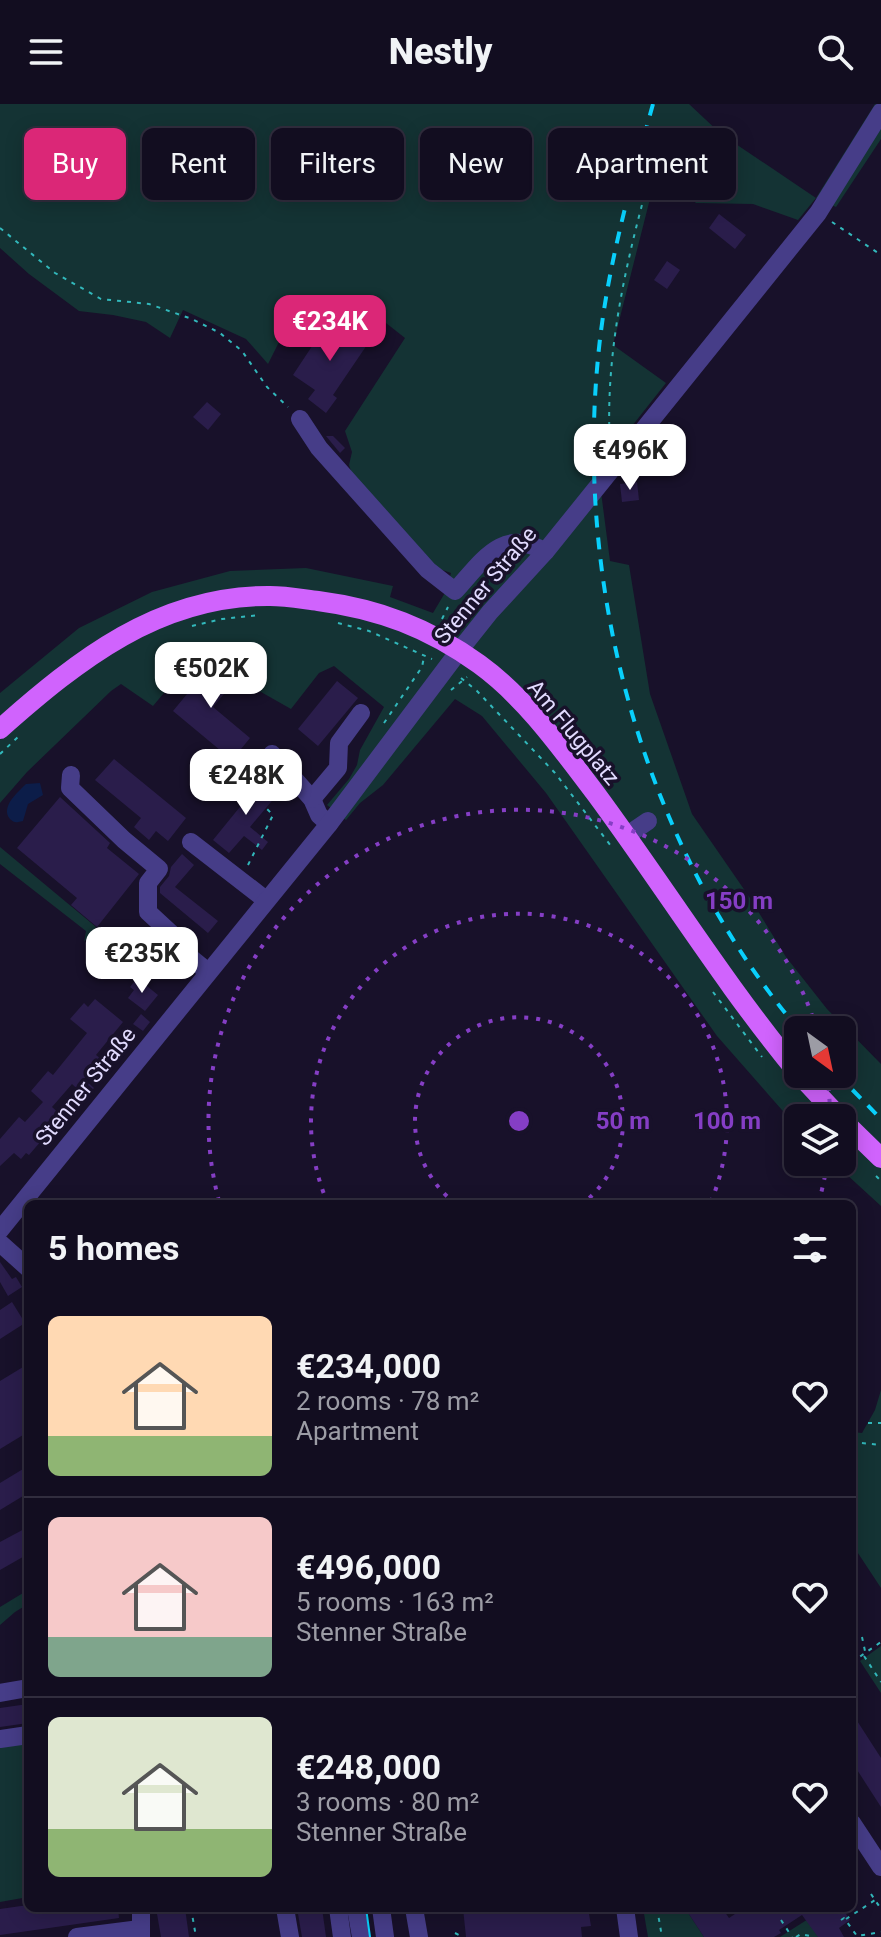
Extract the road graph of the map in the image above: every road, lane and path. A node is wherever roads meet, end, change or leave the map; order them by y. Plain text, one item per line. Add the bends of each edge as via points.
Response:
1 (881, 112) edge
2 (642, 200) edge
3 (818, 213) junction
4 (0, 228) edge
5 (881, 255) edge
6 (300, 419) joint
7 (613, 467) junction
8 (545, 552) junction
9 (261, 615) dead end
10 (333, 621) dead end
11 (193, 626) dead end
12 (459, 651) junction
13 (424, 654) dead end
14 (445, 668) junction
15 (361, 713) dead end
16 (0, 729) edge
17 (23, 733) dead end
18 (0, 754) edge
19 (272, 754) dead end
20 (71, 775) dead end
21 (312, 799) junction
22 (266, 808) dead end
23 (648, 821) dead end
24 (329, 824) junction
25 (191, 842) dead end
26 (620, 842) junction
27 (240, 880) junction
28 (266, 900) junction
29 (208, 972) junction
30 (712, 990) dead end
31 (784, 1057) edge
32 (763, 1058) dead end
33 (811, 1088) edge
34 (827, 1104) edge
35 (856, 1134) edge
36 (881, 1158) edge
37 (24, 1200) edge
38 (24, 1200) edge
39 (0, 1230) edge
40 (0, 1243) edge
41 (24, 1264) edge
42 (868, 1423) dead end
43 (881, 1423) edge
44 (856, 1442) edge
45 (881, 1445) edge
46 (862, 1637) dead end
47 (881, 1642) edge
48 (864, 1654) junction
49 (856, 1659) edge
50 (881, 1682) edge
51 (24, 1689) edge
52 (0, 1693) edge
53 (24, 1736) edge
54 (0, 1739) edge
55 (856, 1829) edge
56 (881, 1867) edge
57 (871, 1894) dead end
58 (875, 1900) junction
59 (881, 1909) edge
60 (141, 1912) edge
61 (192, 1912) edge
62 (286, 1912) edge
63 (339, 1912) edge
64 (357, 1912) edge
65 (382, 1912) edge
66 (415, 1912) edge
67 (626, 1912) edge
68 (658, 1912) edge
69 (856, 1912) edge
70 (856, 1912) edge
71 (781, 1920) dead end
72 (881, 1932) edge
73 (141, 1933) edge
74 (455, 1933) dead end
75 (77, 1937) edge
76 (196, 1937) edge
77 (290, 1937) edge
78 (342, 1937) edge
79 (361, 1937) edge
80 (385, 1937) edge
81 (419, 1937) edge
82 (463, 1937) edge
83 (629, 1937) edge
84 (662, 1937) edge
85 (794, 1937) edge
86 (814, 1937) edge

1 - 3 street, Stenner Straße
2 - 7 path via 615,327
3 - 5 path
3 - 7 street, Stenner Straße
4 - 6 path via 55,273 101,299 149,304 220,333
6 - 8 street via 319,448 428,570 455,591 503,545 524,542
7 - 8 street, Stenner Straße
8 - 12 street, Stenner Straße
9 - 11 path
10 - 13 path
12 - 14 street, Stenner Straße
12 - 16 main road, Am Flugplatz via 405,621 340,604 268,596 209,603 159,618 96,651
12 - 26 main road, Am Flugplatz via 493,675 538,720
14 - 24 street, Stenner Straße
14 - 26 path via 477,691
15 - 21 street via 339,743 338,768
17 - 18 path
19 - 21 street
20 - 29 street via 70,788 159,869 148,883 148,912
21 - 24 street
22 - 27 path via 273,815
23 - 26 street
24 - 28 street, Stenner Straße
25 - 27 street
26 - 31 main road, Am Flugplatz
27 - 28 street
28 - 29 street, Stenner Straße
29 - 37 street, Stenner Straße
30 - 32 path
33 - 34 main road, Am Flugplatz
35 - 36 main road, Am Flugplatz
38 - 39 street, Stenner Straße
40 - 41 street
42 - 43 path
44 - 45 path
46 - 48 path
47 - 48 path
48 - 49 path
48 - 50 path
51 - 52 street
53 - 54 street
55 - 56 street
57 - 58 path
58 - 59 path
58 - 69 path
60 - 73 street
61 - 76 path
62 - 77 street
63 - 78 street
64 - 79 street
65 - 80 street
66 - 81 street
67 - 83 street
68 - 84 path
70 - 72 path via 843,1920 857,1936
71 - 85 path
73 - 75 street
74 - 82 path
85 - 86 path

